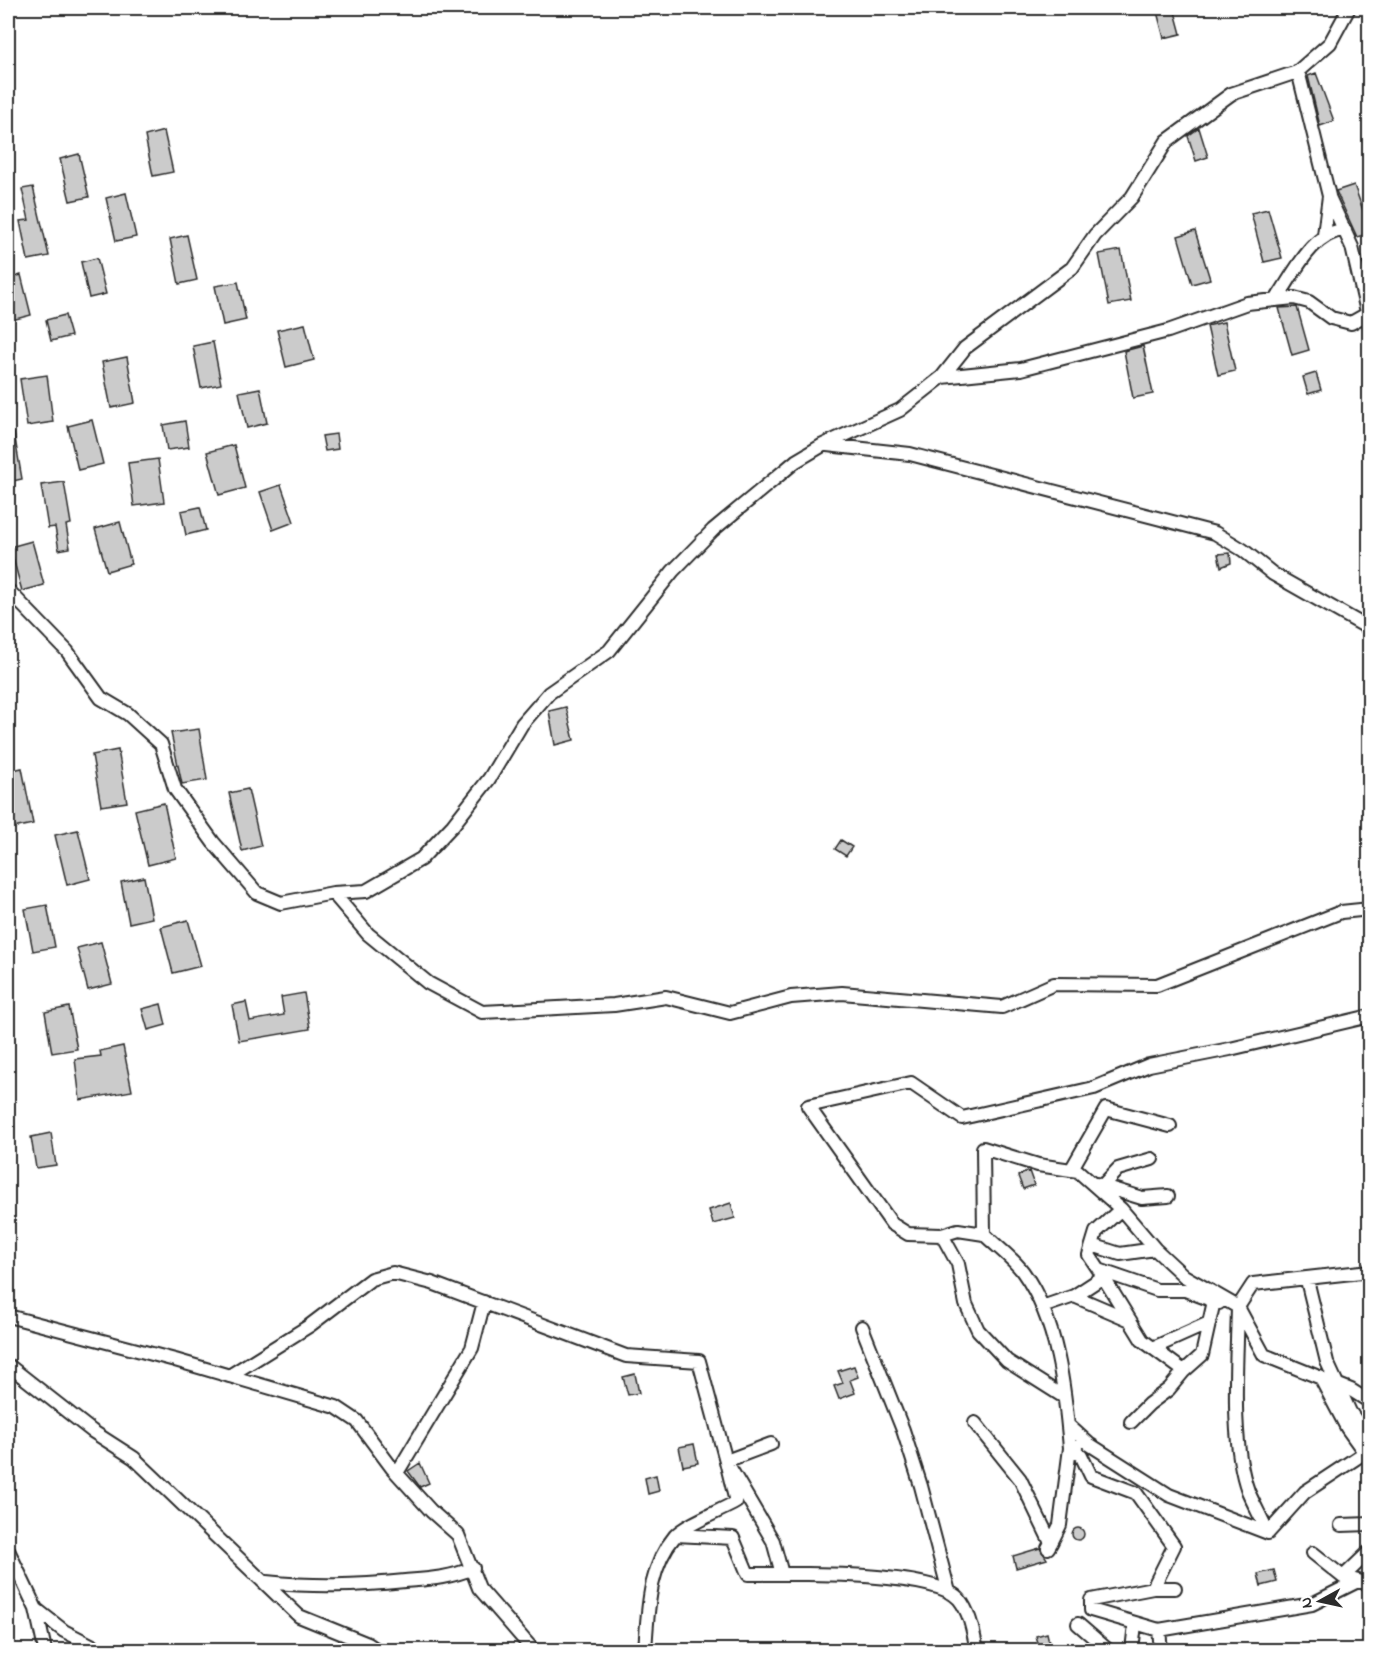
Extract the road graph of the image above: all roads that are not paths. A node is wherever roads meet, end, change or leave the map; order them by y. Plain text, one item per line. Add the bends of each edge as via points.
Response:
1 (1349, 8) edge
2 (1298, 71) junction
3 (1329, 196) junction
4 (1345, 230) junction
5 (1324, 235) junction
6 (1276, 300) junction
7 (1369, 319) edge
8 (942, 377) junction
9 (823, 445) junction
10 (8, 590) edge
11 (1370, 629) edge
12 (333, 893) junction
13 (1370, 909) edge
14 (1370, 1016) edge
15 (1170, 1126) dead end
16 (1152, 1159) dead end
17 (1071, 1170) junction
18 (1097, 1185) junction
19 (1168, 1196) dead end
20 (1121, 1209) junction
21 (984, 1234) junction
22 (942, 1235) junction
23 (1092, 1245) junction
24 (1155, 1249) junction
25 (1370, 1271) edge
26 (1101, 1273) junction
27 (1307, 1280) junction
28 (1074, 1296) junction
29 (1214, 1301) junction
30 (484, 1302) junction
31 (1042, 1307) junction
32 (1238, 1307) junction
33 (8, 1316) edge
34 (1130, 1320) junction
35 (1209, 1323) junction
36 (862, 1327) dead end
37 (1153, 1348) junction
38 (8, 1365) edge
39 (1184, 1371) junction
40 (229, 1376) junction
41 (1320, 1377) junction
42 (1340, 1386) junction
43 (1064, 1397) junction
44 (1370, 1402) edge
45 (1131, 1422) dead end
46 (975, 1423) dead end
47 (1068, 1425) junction
48 (771, 1444) dead end
49 (1089, 1444) junction
50 (1070, 1448) junction
51 (1368, 1450) edge
52 (726, 1461) junction
53 (397, 1473) junction
54 (1370, 1524) edge
55 (1341, 1525) dead end
56 (1268, 1533) junction
57 (676, 1535) junction
58 (8, 1550) edge
59 (1370, 1551) edge
60 (1312, 1553) dead end
61 (472, 1568) junction
62 (782, 1574) junction
63 (1342, 1577) junction
64 (266, 1582) junction
65 (1364, 1582) edge
66 (1153, 1588) junction
67 (1175, 1588) dead end
68 (948, 1592) junction
69 (36, 1609) junction
70 (1078, 1624) dead end
71 (1136, 1624) junction
72 (1159, 1630) junction
73 (45, 1650) edge
74 (101, 1650) edge
75 (377, 1650) edge
76 (533, 1650) edge
77 (645, 1650) edge
78 (977, 1650) edge
79 (1108, 1650) edge
80 (1132, 1650) edge
81 (1161, 1650) edge

1 - 2 street via 1330,43
2 - 3 street
2 - 8 street via 1232,94 1167,141 1132,197 1095,235 1071,268 965,348
3 - 4 street
3 - 5 street
4 - 5 street
4 - 7 street
5 - 6 street
6 - 7 street via 1294,298 1309,302 1331,318 1351,323
6 - 8 street via 1247,303 1168,331 1021,369
8 - 9 street via 900,410
9 - 11 street via 910,454 1215,533 1273,574
9 - 12 street via 795,461 713,530 673,571 609,651 549,693 522,724 489,779 421,859 366,891
10 - 12 street via 67,651 101,698 128,714 161,744 175,789 257,893 281,903
12 - 13 street via 368,934 428,983 482,1012 614,1005 666,997 730,1013 791,997 842,993 1002,1007 1054,984 1157,985 1341,912
14 - 22 street via 1149,1065 1094,1088 962,1118 911,1083 808,1106 892,1224 908,1234
15 - 17 street via 1106,1109
16 - 18 street via 1118,1169
17 - 18 street
17 - 21 street via 1038,1165 983,1148
18 - 19 street via 1142,1198
18 - 20 street
20 - 23 street via 1096,1232
20 - 24 street
21 - 22 street via 958,1230
21 - 31 street via 1023,1272
22 - 43 street via 958,1264 966,1304 978,1330 1006,1361
23 - 24 street via 1120,1254
23 - 26 street via 1089,1255
24 - 32 street via 1184,1276
25 - 27 street
26 - 28 street
26 - 29 street via 1157,1290 1185,1290
26 - 34 street
27 - 32 street via 1253,1284
27 - 42 street via 1327,1362
28 - 31 street
28 - 34 street
29 - 32 street
29 - 35 street
30 - 40 street via 393,1273 371,1279 309,1326
30 - 52 street via 626,1356 699,1361
30 - 53 street via 472,1348
31 - 43 street via 1057,1354
32 - 41 street via 1264,1355
32 - 56 street via 1236,1397 1240,1446 1248,1490
33 - 40 street
34 - 37 street via 1142,1340
35 - 37 street
35 - 39 street via 1202,1355
36 - 68 street via 906,1442
37 - 39 street
38 - 64 street via 92,1431 134,1458
39 - 45 street
40 - 53 street via 336,1407 357,1421
41 - 42 street
41 - 51 street via 1347,1428
42 - 44 street
42 - 51 street
43 - 47 street
46 - 50 street via 1020,1479 1049,1546 1060,1525
47 - 49 street
47 - 50 street
48 - 52 street
49 - 50 street
49 - 56 street via 1169,1495
50 - 66 street via 1081,1455 1090,1476 1136,1493 1174,1546
51 - 56 street via 1305,1492
52 - 57 street via 736,1502
52 - 62 street via 773,1541
53 - 61 street via 458,1536
54 - 55 street
57 - 62 street via 733,1538 748,1574
57 - 77 street via 655,1569
58 - 69 street
59 - 63 street
60 - 63 street
61 - 64 street via 454,1576 360,1587
61 - 76 street via 479,1588
62 - 68 street via 888,1577
63 - 65 street
64 - 75 street via 299,1616
65 - 72 street via 1312,1604
66 - 67 street
66 - 71 street via 1090,1600 1091,1610
68 - 78 street via 958,1598 970,1618
69 - 73 street
69 - 74 street via 64,1631
70 - 79 street
71 - 72 street
71 - 80 street
72 - 81 street

